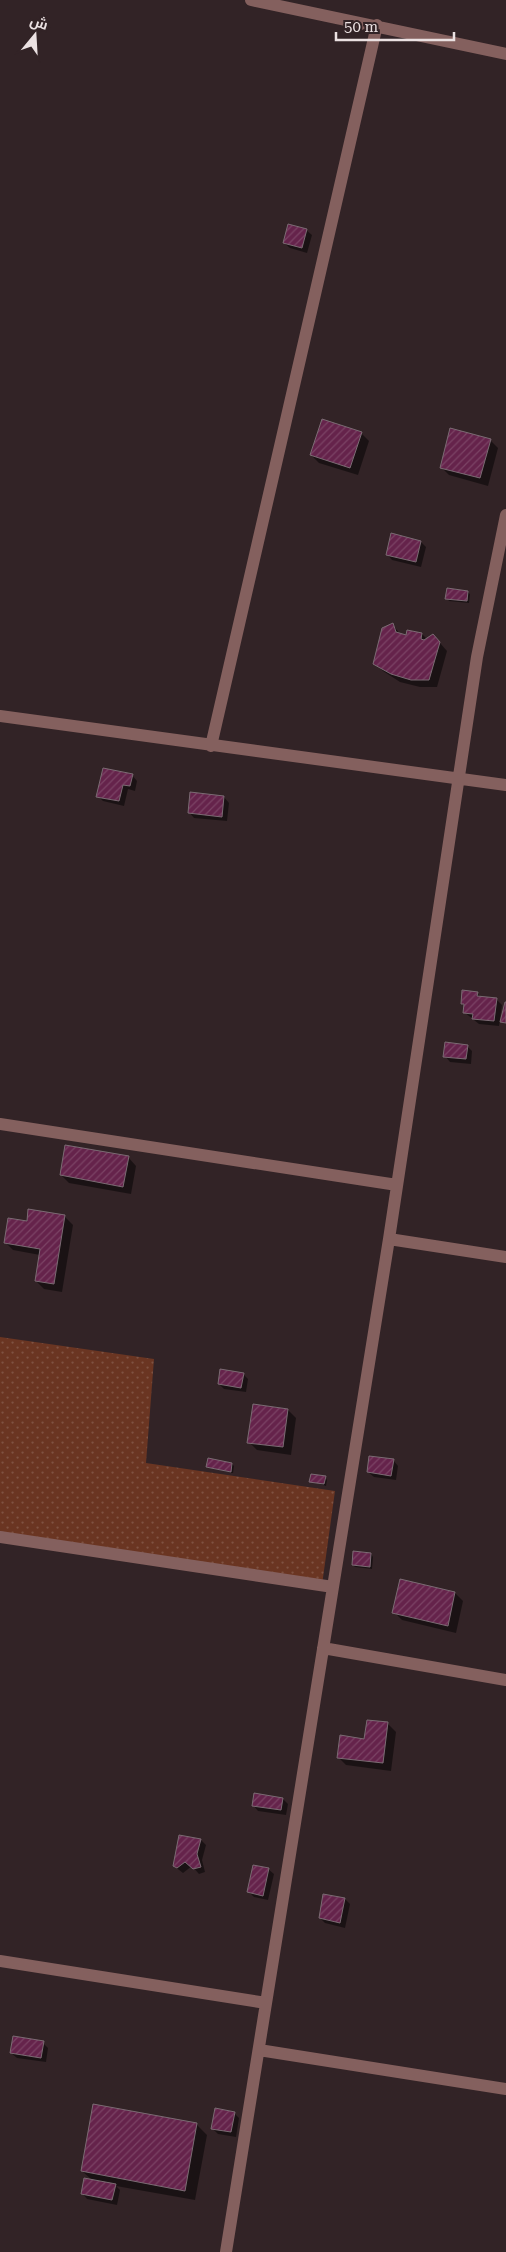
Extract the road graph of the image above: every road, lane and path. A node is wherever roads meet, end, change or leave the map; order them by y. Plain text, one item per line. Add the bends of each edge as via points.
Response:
1 (251, 0) edge
2 (377, 25) junction
3 (506, 54) edge
4 (506, 515) edge
5 (0, 716) edge
6 (212, 746) junction
7 (458, 780) junction
8 (506, 785) edge
9 (0, 1124) edge
10 (397, 1184) junction
11 (389, 1239) junction
12 (506, 1257) edge
13 (0, 1537) edge
14 (333, 1587) junction
15 (323, 1648) junction
16 (506, 1680) edge
17 (0, 1961) edge
18 (266, 2003) junction
19 (258, 2050) junction
20 (506, 2089) edge
21 (226, 2252) edge

1 - 2 street
2 - 3 street
2 - 6 street
4 - 7 street via 477,658
5 - 6 street
6 - 7 street
7 - 8 street
7 - 10 street
9 - 10 street
10 - 11 street
11 - 12 street
11 - 14 street
13 - 14 street
14 - 15 street
15 - 16 street
15 - 18 street
17 - 18 street
18 - 19 street
19 - 20 street
19 - 21 street

